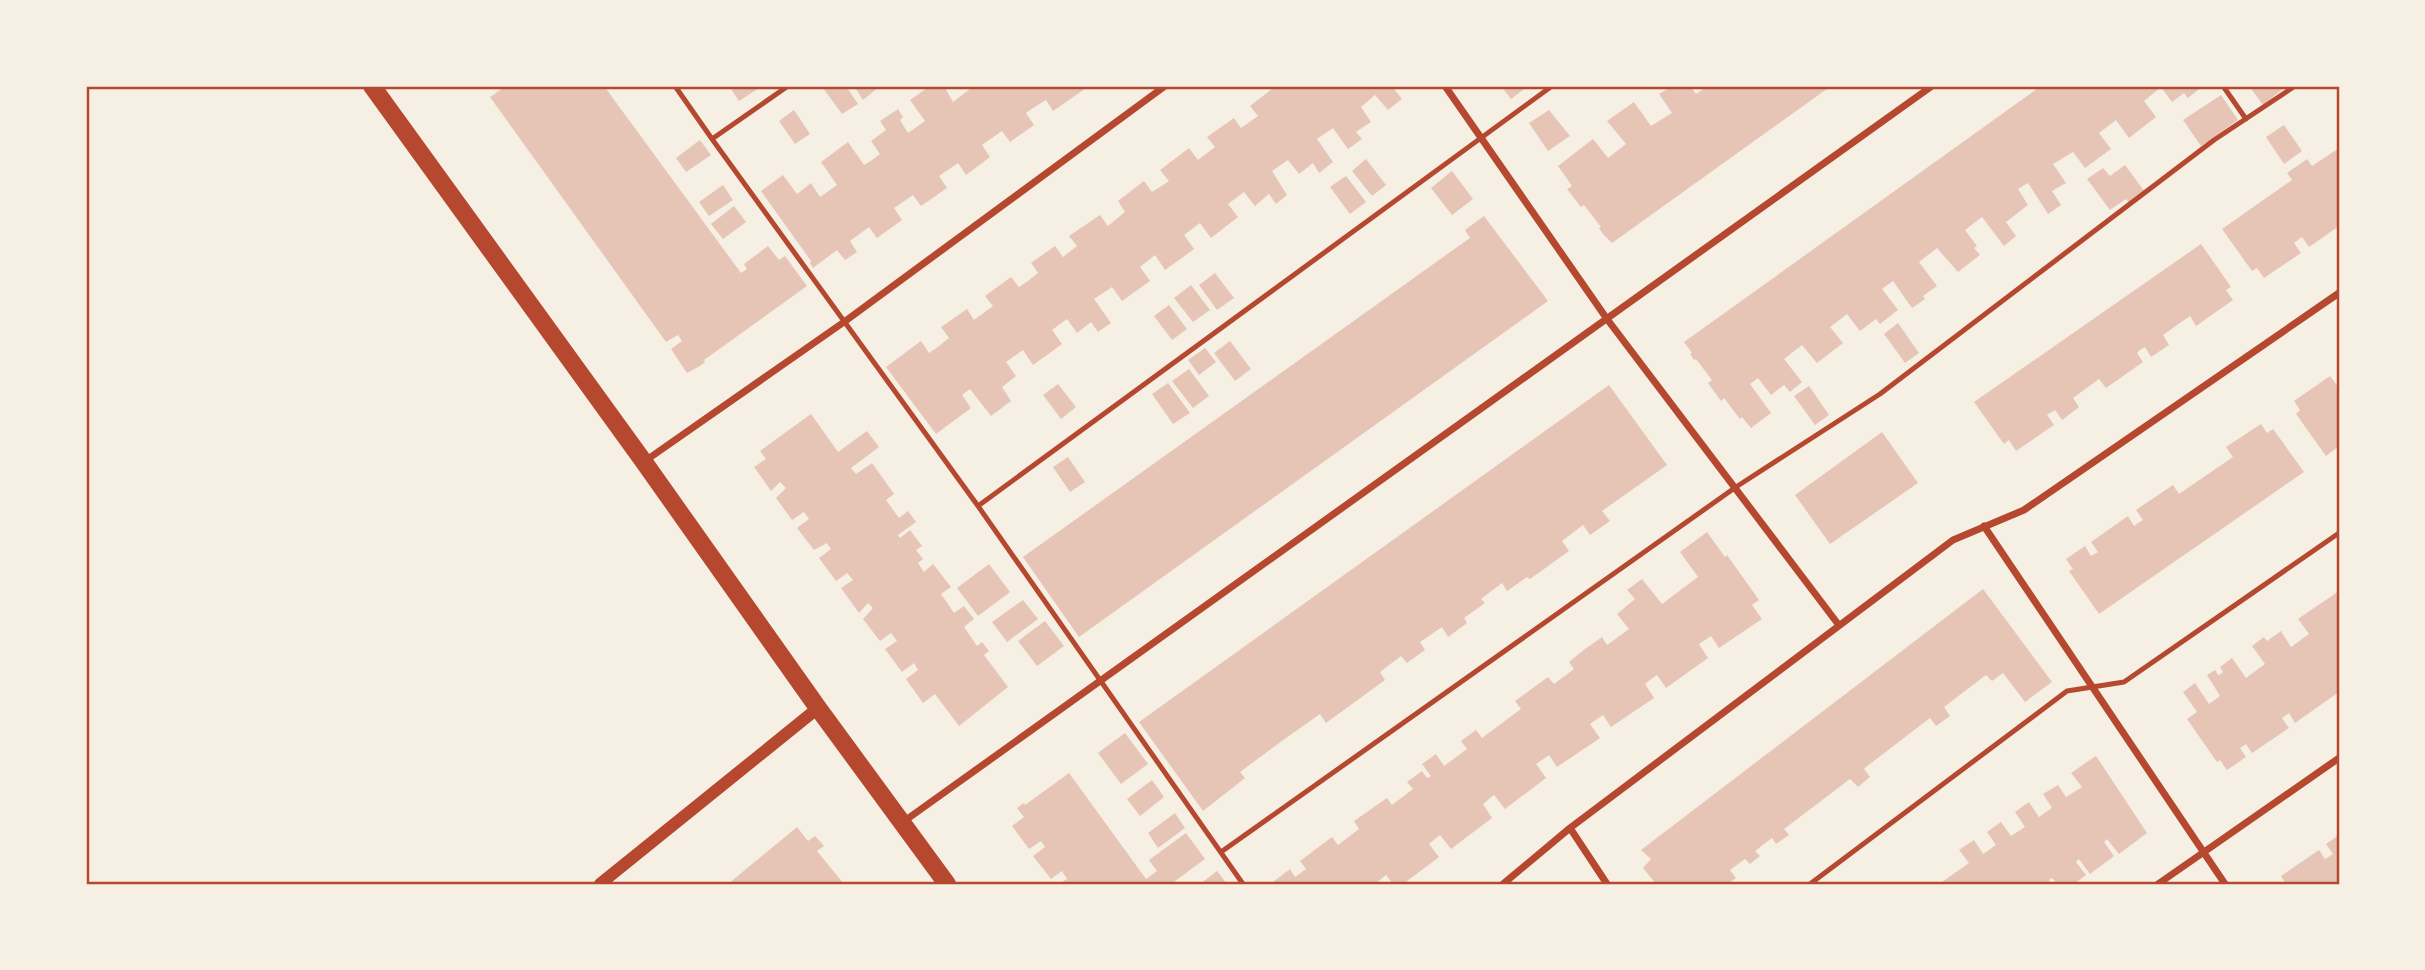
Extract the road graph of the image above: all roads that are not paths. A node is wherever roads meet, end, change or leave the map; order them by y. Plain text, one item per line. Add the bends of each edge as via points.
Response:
1 (372, 86) edge
2 (675, 86) edge
3 (788, 86) edge
4 (1165, 86) edge
5 (1445, 86) edge
6 (1552, 86) edge
7 (1932, 86) edge
8 (2223, 86) edge
9 (2295, 86) edge
10 (2246, 119) junction
11 (1482, 137) junction
12 (712, 138) junction
13 (2339, 293) edge
14 (1606, 319) junction
15 (844, 322) junction
16 (644, 462) junction
17 (1736, 487) junction
18 (978, 506) junction
19 (1984, 526) junction
20 (2339, 533) edge
21 (1839, 624) junction
22 (1101, 681) junction
23 (2093, 686) junction
24 (818, 708) junction
25 (2339, 758) edge
26 (903, 822) junction
27 (1570, 828) junction
28 (1221, 852) junction
29 (2204, 852) junction
30 (600, 884) edge
31 (947, 884) edge
32 (1243, 884) edge
33 (1503, 884) edge
34 (1606, 884) edge
35 (1810, 884) edge
36 (2158, 884) edge
37 (2225, 884) edge

1 - 16 main road
2 - 12 lane
3 - 12 lane
4 - 15 street
5 - 11 street
6 - 11 lane
7 - 14 street
8 - 10 lane
9 - 10 lane
10 - 17 lane via 1880,394
11 - 14 street
11 - 18 lane
12 - 15 lane
13 - 19 street via 2024,510
14 - 17 street
14 - 22 street
15 - 16 street
15 - 18 lane
16 - 24 main road
17 - 21 street
17 - 28 lane
18 - 22 lane
19 - 21 street via 1952,540
19 - 23 street
20 - 23 lane via 2124,682
21 - 27 street
22 - 26 street
22 - 28 lane
23 - 29 street
23 - 35 lane via 2067,691
24 - 26 main road
24 - 30 street
25 - 29 street
26 - 31 main road
27 - 33 street
27 - 34 street
28 - 32 lane
29 - 36 street
29 - 37 street

